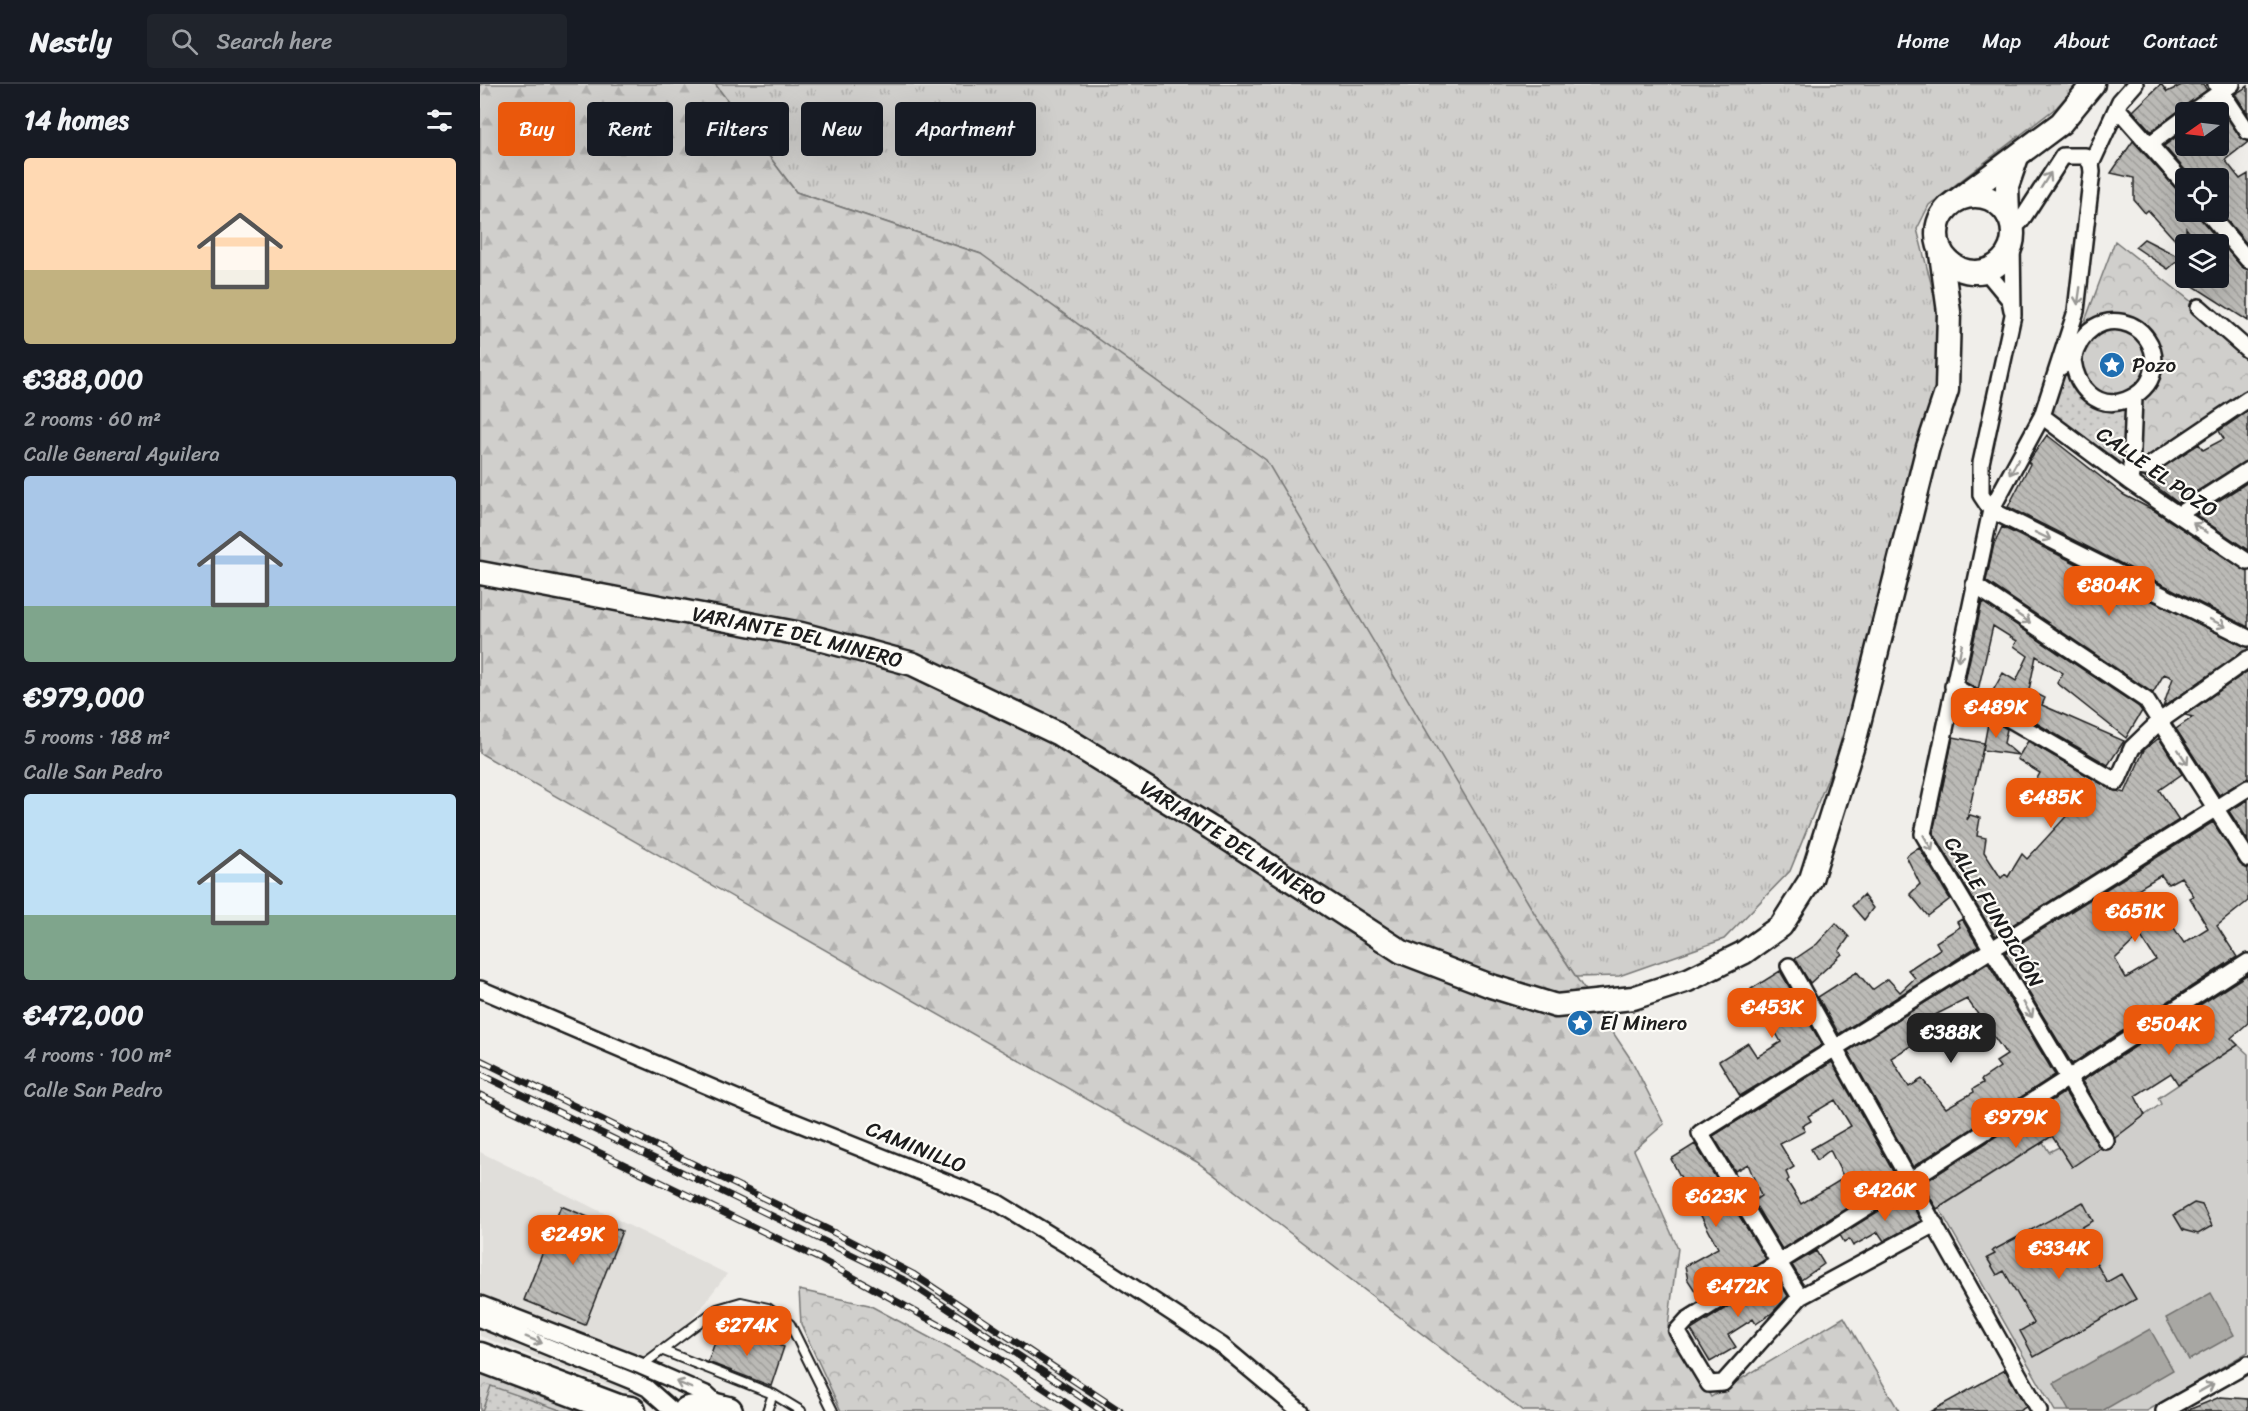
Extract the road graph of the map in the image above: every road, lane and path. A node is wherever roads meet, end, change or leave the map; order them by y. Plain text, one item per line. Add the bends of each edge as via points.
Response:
1 (2093, 84) edge
2 (2135, 84) edge
3 (2223, 86) edge
4 (2204, 102) edge
5 (2117, 108) junction
6 (2175, 125) edge
7 (2248, 132) edge
8 (2150, 144) junction
9 (2018, 157) junction
10 (2091, 164) junction
11 (2175, 173) edge
12 (1960, 198) junction
13 (2216, 222) edge
14 (2011, 228) junction
15 (1941, 254) junction
16 (2248, 260) edge
17 (1983, 272) junction
18 (2199, 307) dead end
19 (1949, 312) junction
20 (2013, 315) junction
21 (2072, 326) junction
22 (2078, 342) junction
23 (2248, 350) edge
24 (2073, 360) junction
25 (2059, 368) junction
26 (2134, 397) junction
27 (2248, 399) edge
28 (2042, 416) junction
29 (2248, 470) edge
30 (2131, 474) junction
31 (1991, 510) junction
32 (2180, 514) junction
33 (2248, 562) edge
34 (480, 573) edge
35 (1974, 585) junction
36 (2248, 638) edge
37 (2248, 659) edge
38 (1953, 686) junction
39 (2160, 721) junction
40 (2248, 788) edge
41 (2216, 808) junction
42 (2248, 859) edge
43 (1992, 950) junction
44 (2248, 962) edge
45 (1789, 966) dead end
46 (480, 989) edge
47 (1835, 1047) junction
48 (2068, 1079) junction
49 (2106, 1141) dead end
50 (1910, 1180) junction
51 (1935, 1224) junction
52 (1778, 1263) junction
53 (1800, 1297) junction
54 (480, 1304) edge
55 (480, 1319) edge
56 (661, 1350) junction
57 (480, 1357) edge
58 (641, 1366) junction
59 (2248, 1366) edge
60 (773, 1394) junction
61 (623, 1410) edge
62 (726, 1410) edge
63 (672, 1411) edge
64 (687, 1411) edge
65 (767, 1411) edge
66 (801, 1411) edge
67 (833, 1411) edge
68 (1300, 1411) edge
69 (2039, 1411) edge
70 (2163, 1411) edge

1 - 9 street via 2061,123
2 - 5 street
3 - 4 street
3 - 7 street
5 - 8 street
5 - 10 street
6 - 8 street
8 - 11 street
9 - 12 street
9 - 14 street via 2007,186
14 -> 10 street via 2020,221 2063,156 2085,156
10 -> 21 street, CALLE FUNDICIÓN via 2081,282
12 - 14 street via 1974,195 2000,204
12 - 15 street via 1949,205 1938,222
13 - 16 street
14 - 17 street via 2004,260
14 - 20 street
15 - 17 street via 1958,268
15 - 19 street, VARIANTE DEL MINERO
17 - 19 street via 1967,283
17 - 20 street via 2010,300
18 - 23 street
19 - 34 street, VARIANTE DEL MINERO via 1947,390 1928,447 1855,739 1811,879 1780,926 1743,953 1688,980 1633,998 1556,1006 1402,952 1056,733 913,664 801,634
20 - 31 street via 1981,463 1982,495
21 - 22 street
21 - 25 street, CALLE FUNDICIÓN
22 - 24 street
22 - 26 street via 2092,328 2110,321 2136,328 2146,338 2154,363 2152,377
24 - 25 street
24 - 26 street via 2074,374 2092,397 2106,402
25 - 28 street, CALLE FUNDICIÓN
26 - 30 street
27 - 30 street via 2146,468
28 - 30 street, CALLE EL POZO
28 -> 31 street, CALLE FUNDICIÓN
29 - 32 street
30 - 32 street, CALLE EL POZO
31 - 35 street, CALLE FUNDICIÓN
31 -> 36 street
33 -> 32 street, CALLE EL POZO
35 -> 38 street, CALLE FUNDICIÓN
35 -> 39 street via 2146,700
37 - 39 street
38 - 39 street via 2116,782 2133,748
38 -> 43 street, CALLE FUNDICIÓN via 1923,834
39 -> 41 street
40 - 41 street
41 - 42 street
41 - 43 street
43 - 47 street
43 -> 48 street, CALLE FUNDICIÓN
44 - 48 street
45 - 47 street
46 - 68 street, CAMINILLO via 755,1106 998,1203 1221,1345
47 - 50 street
47 - 52 street via 1700,1133
48 - 49 street, CALLE FUNDICIÓN
48 - 50 street
50 - 51 street
50 - 52 street
51 - 53 street
51 - 69 street
52 - 53 street
52 - 53 street via 1687,1320 1677,1331 1709,1384 1723,1383
54 - 58 street
55 -> 63 street via 647,1388
56 - 58 lane
56 - 60 lane
56 - 67 lane via 717,1309 741,1302 768,1308 790,1324
57 - 61 highway
62 -> 58 street via 708,1395
70 -> 59 street
60 - 65 lane
60 - 66 lane
62 - 64 highway via 700,1407

